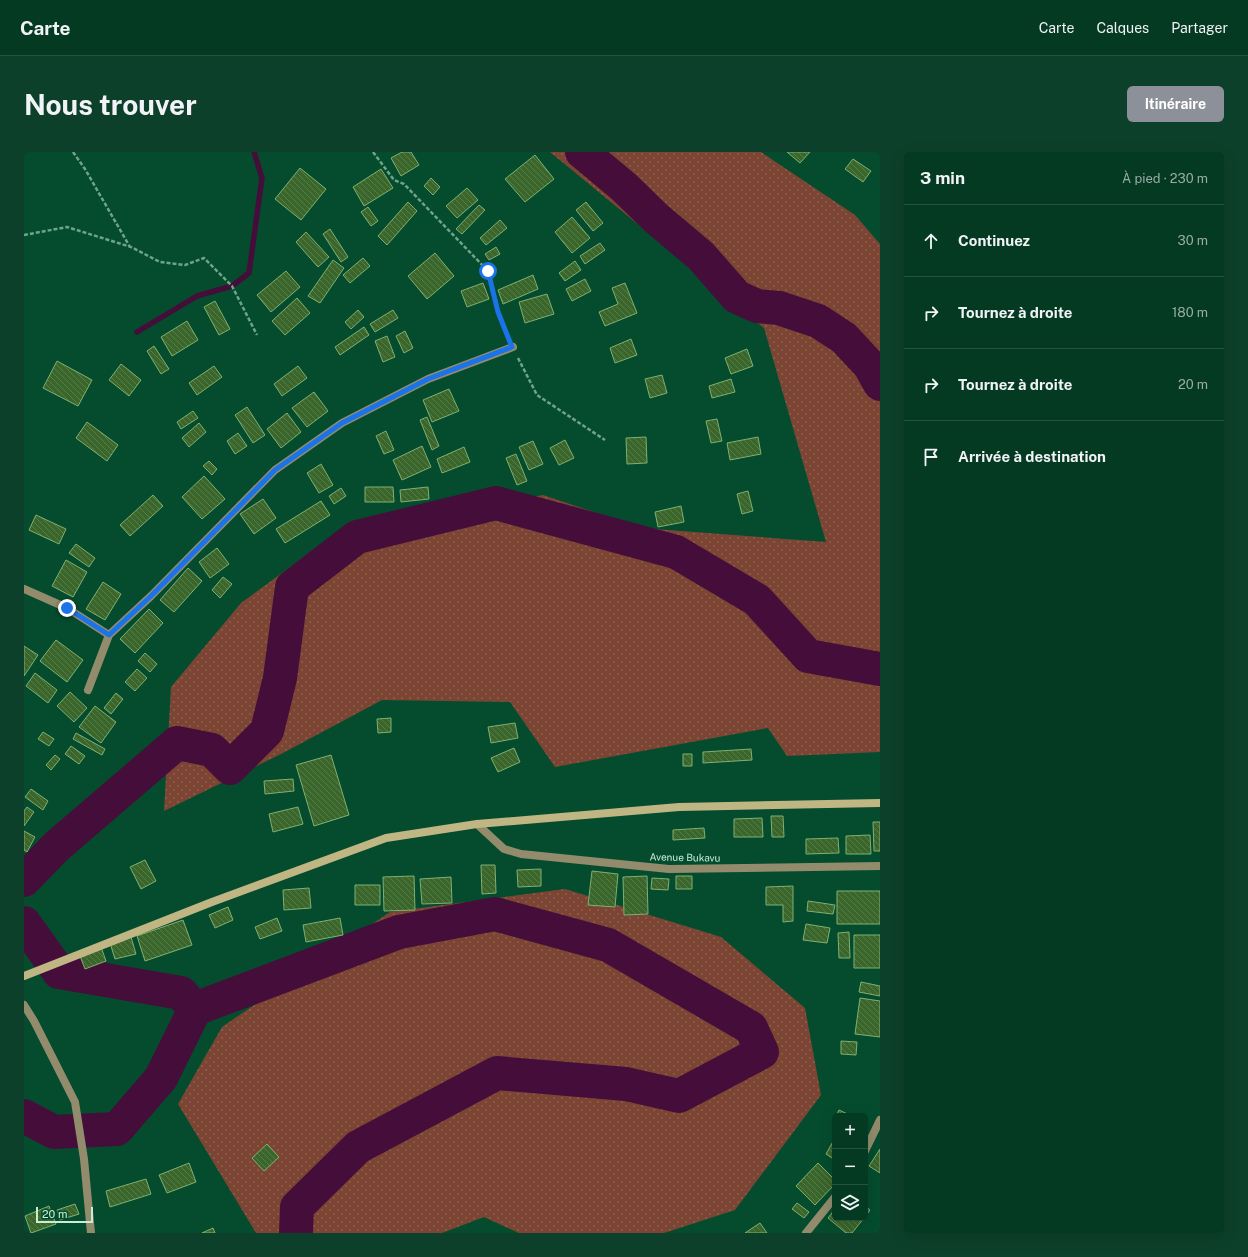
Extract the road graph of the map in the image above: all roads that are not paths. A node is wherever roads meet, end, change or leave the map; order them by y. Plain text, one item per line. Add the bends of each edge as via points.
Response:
1 (512, 347) road end
2 (24, 589) edge
3 (109, 635) junction
4 (88, 690) dead end
5 (880, 803) edge
6 (477, 824) junction
7 (880, 866) edge
8 (24, 976) edge
9 (24, 1006) edge
10 (880, 1120) edge
11 (866, 1149) edge
12 (832, 1201) edge
13 (91, 1233) edge
14 (806, 1233) edge

1 - 3 street via 421,382 342,423 275,470
2 - 3 street via 67,608
3 - 4 street
5 - 6 street via 679,807
6 - 7 street, Avenue Bukavu via 504,849 521,854 669,869
6 - 8 street via 386,838 212,902
9 - 13 street via 34,1020 75,1102 84,1159
10 - 11 street
12 - 14 street

